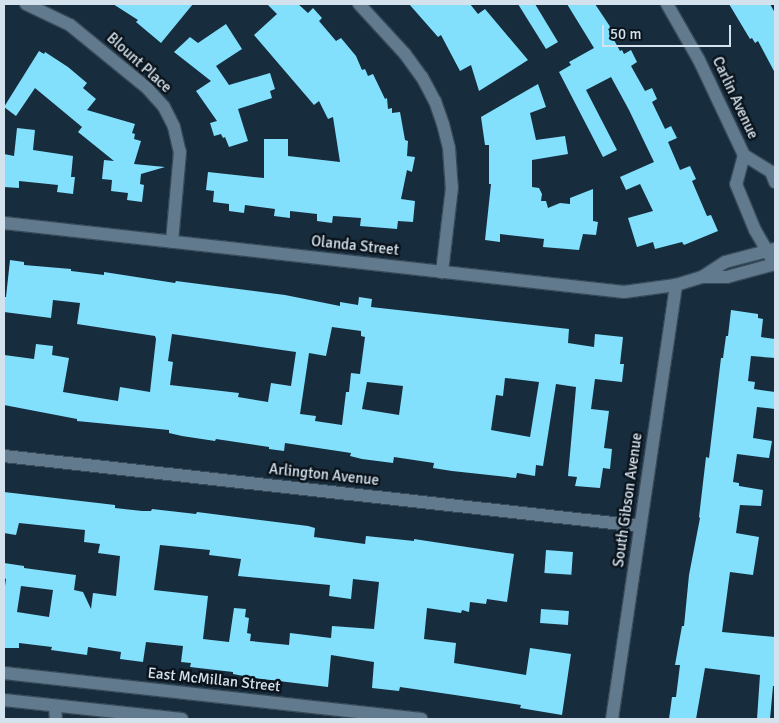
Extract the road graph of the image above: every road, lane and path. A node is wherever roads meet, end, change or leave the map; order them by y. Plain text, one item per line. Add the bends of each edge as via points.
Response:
1 (26, 4) edge
2 (359, 4) edge
3 (667, 4) edge
4 (744, 155) junction
5 (775, 182) edge
6 (4, 223) edge
7 (172, 242) junction
8 (771, 250) edge
9 (775, 264) edge
10 (442, 272) junction
11 (702, 277) junction
12 (676, 285) junction
13 (4, 456) edge
14 (640, 526) junction
15 (4, 673) edge
16 (4, 700) edge
17 (55, 706) junction
18 (56, 719) edge
19 (182, 719) edge
20 (421, 719) edge
21 (612, 719) edge

1 - 7 street, Blount Place via 70,25 147,88 164,107 174,127 180,152
2 - 10 street via 422,77 443,124 449,148 452,187
3 - 4 street, Carlin Avenue via 699,60
4 - 5 street, Carlin Avenue via 771,172
4 - 8 street, Carlin Avenue via 736,184 755,230
6 - 7 street, Olanda Street
7 - 10 street, Olanda Street
8 - 9 street, Carlin Avenue
8 - 11 street, Olanda Street via 725,262
9 - 11 street, Olanda Street via 727,277
10 - 12 street, Olanda Street via 624,292
11 - 12 street, Olanda Street
12 - 14 street, South Gibson Avenue
13 - 14 street, Arlington Avenue
14 - 21 street, South Gibson Avenue
15 - 20 street, East McMillan Street
16 - 17 street
17 - 18 street
17 - 19 street

